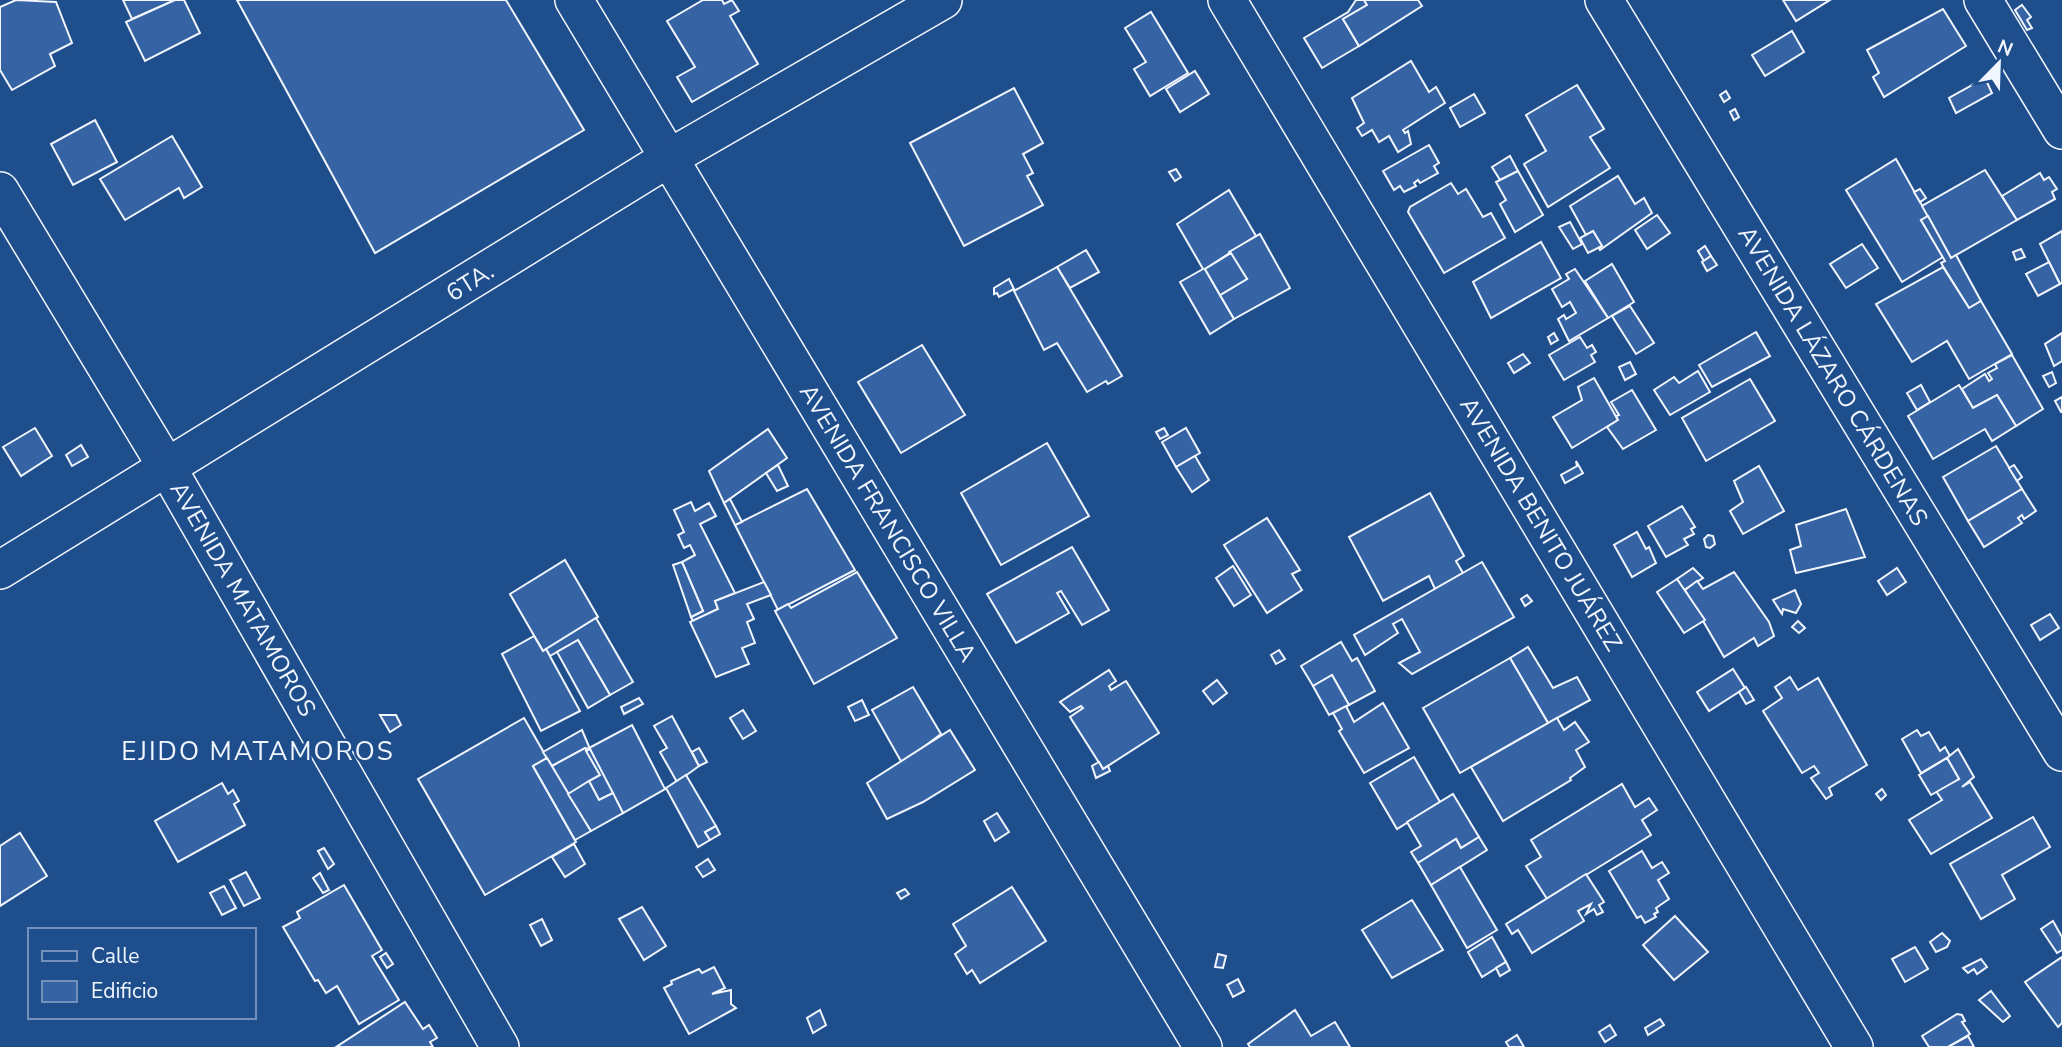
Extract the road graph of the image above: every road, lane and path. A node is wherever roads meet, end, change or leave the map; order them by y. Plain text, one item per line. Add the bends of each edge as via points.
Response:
1 (574, 0) edge
2 (943, 0) edge
3 (1227, 0) edge
4 (1604, 0) edge
5 (1983, 0) edge
6 (2062, 130) edge
7 (669, 158) junction
8 (0, 191) edge
9 (168, 469) junction
10 (0, 570) edge
11 (2062, 752) edge
12 (500, 1047) edge
13 (1203, 1047) edge
14 (1854, 1047) edge

1 - 7 street, AVENIDA FRANCISCO VILLA
2 - 7 street, 6TA.
3 - 14 street, AVENIDA BENITO JUÁREZ
4 - 11 street, AVENIDA LÁZARO CÁRDENAS
5 - 6 street
7 - 9 street, 6TA.
7 - 13 street, AVENIDA FRANCISCO VILLA
8 - 9 street, AVENIDA MATAMOROS
9 - 10 street, 6TA.
9 - 12 street, AVENIDA MATAMOROS

